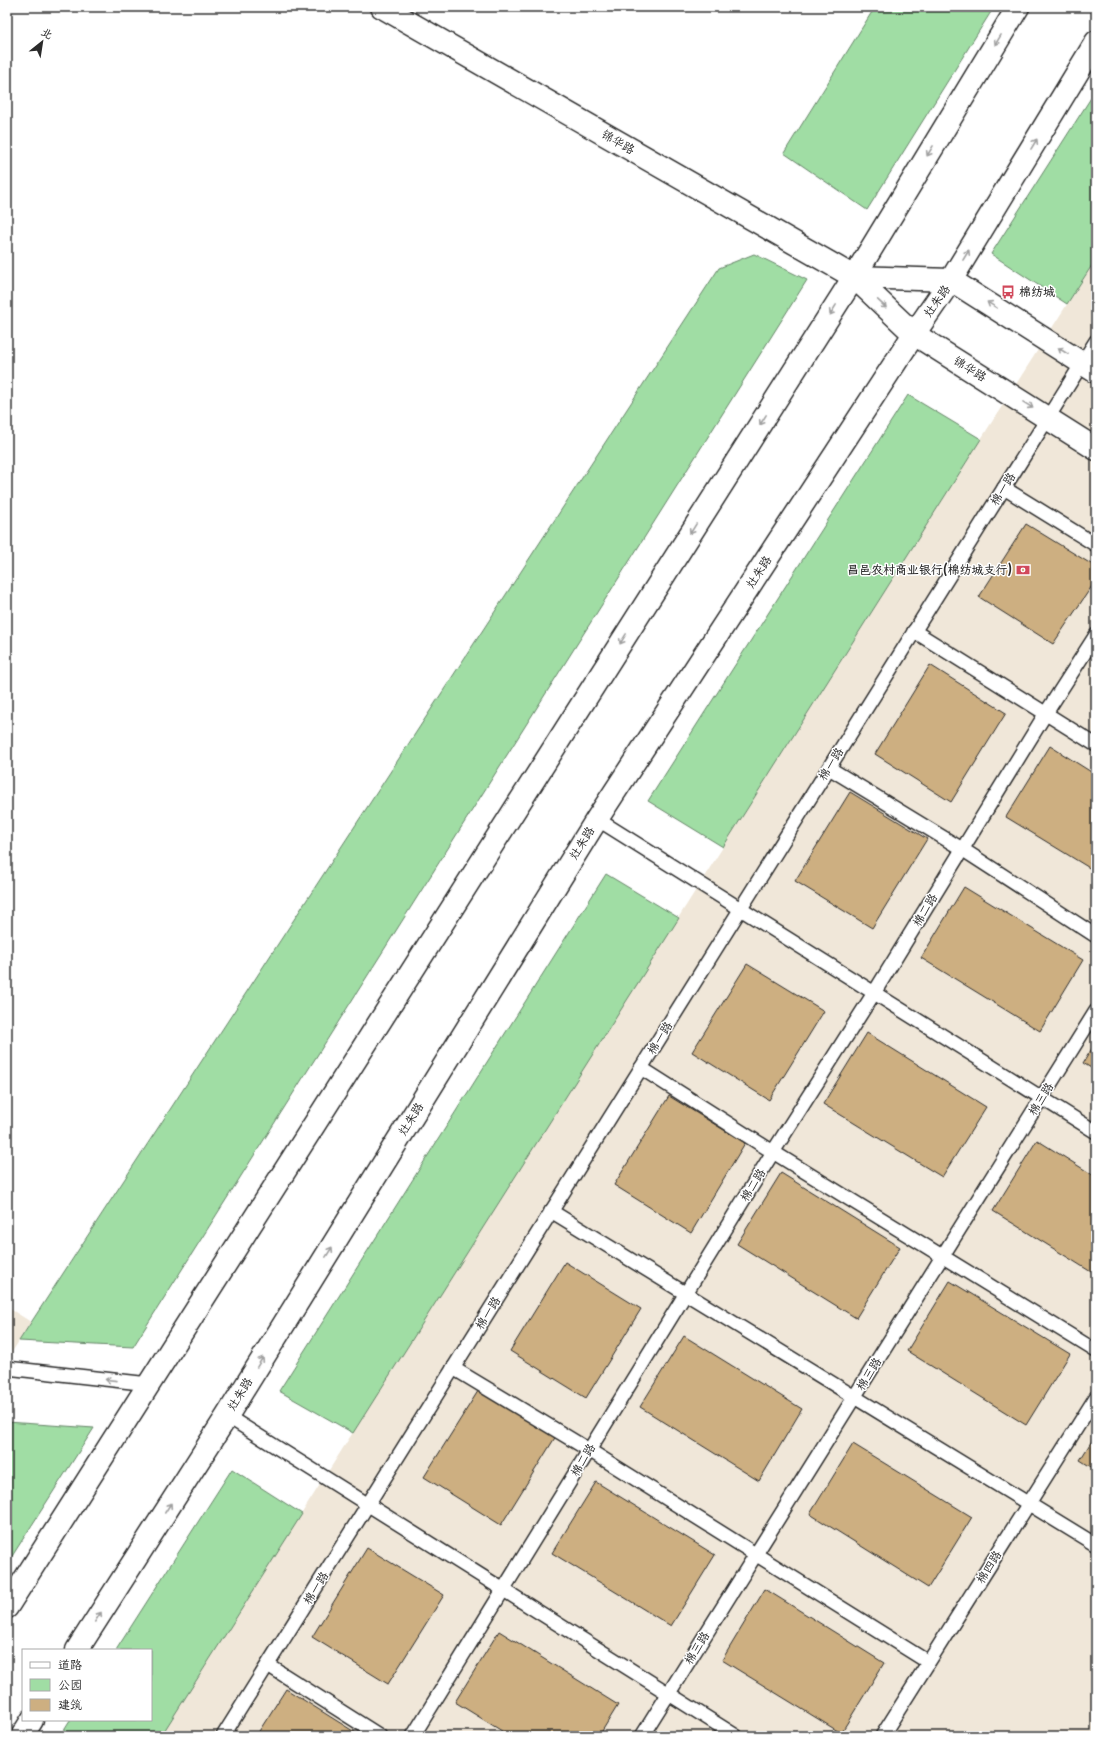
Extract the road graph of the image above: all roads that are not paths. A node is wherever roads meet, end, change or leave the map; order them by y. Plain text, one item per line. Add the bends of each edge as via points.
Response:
1 (382, 7) edge
2 (1018, 7) edge
3 (1096, 42) edge
4 (854, 277) junction
5 (951, 280) junction
6 (914, 334) junction
7 (1096, 340) edge
8 (1089, 367) edge
9 (1048, 418) junction
10 (1096, 449) edge
11 (1004, 488) junction
12 (1096, 545) edge
13 (914, 631) junction
14 (1096, 635) edge
15 (1046, 713) junction
16 (1096, 745) edge
17 (829, 768) junction
18 (597, 819) junction
19 (962, 849) junction
20 (740, 909) junction
21 (1096, 936) edge
22 (874, 993) junction
23 (1096, 1011) edge
24 (641, 1068) junction
25 (1042, 1098) junction
26 (1096, 1132) edge
27 (773, 1152) junction
28 (551, 1211) junction
29 (943, 1256) junction
30 (686, 1294) junction
31 (1096, 1350) edge
32 (7, 1368) edge
33 (453, 1368) junction
34 (149, 1384) junction
35 (854, 1397) junction
36 (1096, 1398) edge
37 (227, 1416) junction
38 (589, 1450) junction
39 (368, 1504) junction
40 (1029, 1504) junction
41 (1096, 1545) edge
42 (755, 1555) junction
43 (504, 1590) junction
44 (7, 1607) edge
45 (78, 1649) edge
46 (928, 1662) junction
47 (268, 1665) junction
48 (668, 1694) junction
49 (31, 1721) edge
50 (22, 1736) edge
51 (223, 1736) edge
52 (380, 1736) edge
53 (413, 1736) edge
54 (642, 1736) edge
55 (736, 1736) edge
56 (882, 1736) edge

1 - 4 main road, 锦华路
2 -> 4 main road
5 -> 3 main road, 灶朱路
4 - 5 main road, 锦华路
4 -> 6 main road, 锦华路
4 -> 34 main road
5 - 6 main road, 灶朱路
8 -> 5 main road
6 -> 9 main road, 锦华路
6 - 18 main road, 灶朱路
7 - 8 lane, 棉一路
8 - 9 lane, 棉一路
9 - 10 main road, 锦华路
9 - 11 lane, 棉一路
11 - 12 lane
11 - 13 lane, 棉一路
13 - 15 lane
13 - 17 lane, 棉一路
14 - 15 lane, 棉二路
15 - 16 lane
15 - 19 lane, 棉二路
17 - 19 lane
17 - 20 lane, 棉一路
18 - 20 lane
37 -> 18 main road, 灶朱路
19 - 21 lane
19 - 22 lane, 棉二路
20 - 22 lane
20 - 24 lane, 棉一路
22 - 25 lane
22 - 27 lane, 棉二路
23 - 25 lane, 棉三路
24 - 27 lane
24 - 28 lane, 棉一路
25 - 26 lane
25 - 29 lane, 棉三路
27 - 29 lane
27 - 30 lane, 棉二路
28 - 30 lane
28 - 33 lane, 棉一路
29 - 31 lane
29 - 35 lane, 棉三路
30 - 35 lane
30 - 38 lane, 棉二路
34 -> 32 lane
33 - 38 lane
33 - 39 lane, 棉一路
34 - 44 main road
35 - 40 lane
35 - 42 lane, 棉三路
36 - 40 lane, 棉四路
37 - 39 lane
45 -> 37 main road, 灶朱路
38 - 42 lane
38 - 43 lane, 棉二路
39 - 43 lane
39 - 47 lane, 棉一路
40 - 41 lane
40 - 46 lane, 棉四路
42 - 46 lane
42 - 48 lane, 棉三路
43 - 48 lane
43 - 53 lane, 棉二路
46 - 56 lane, 棉四路
47 - 51 lane, 棉一路
47 - 52 lane
48 - 54 lane, 棉三路
48 - 55 lane
49 - 50 main road

